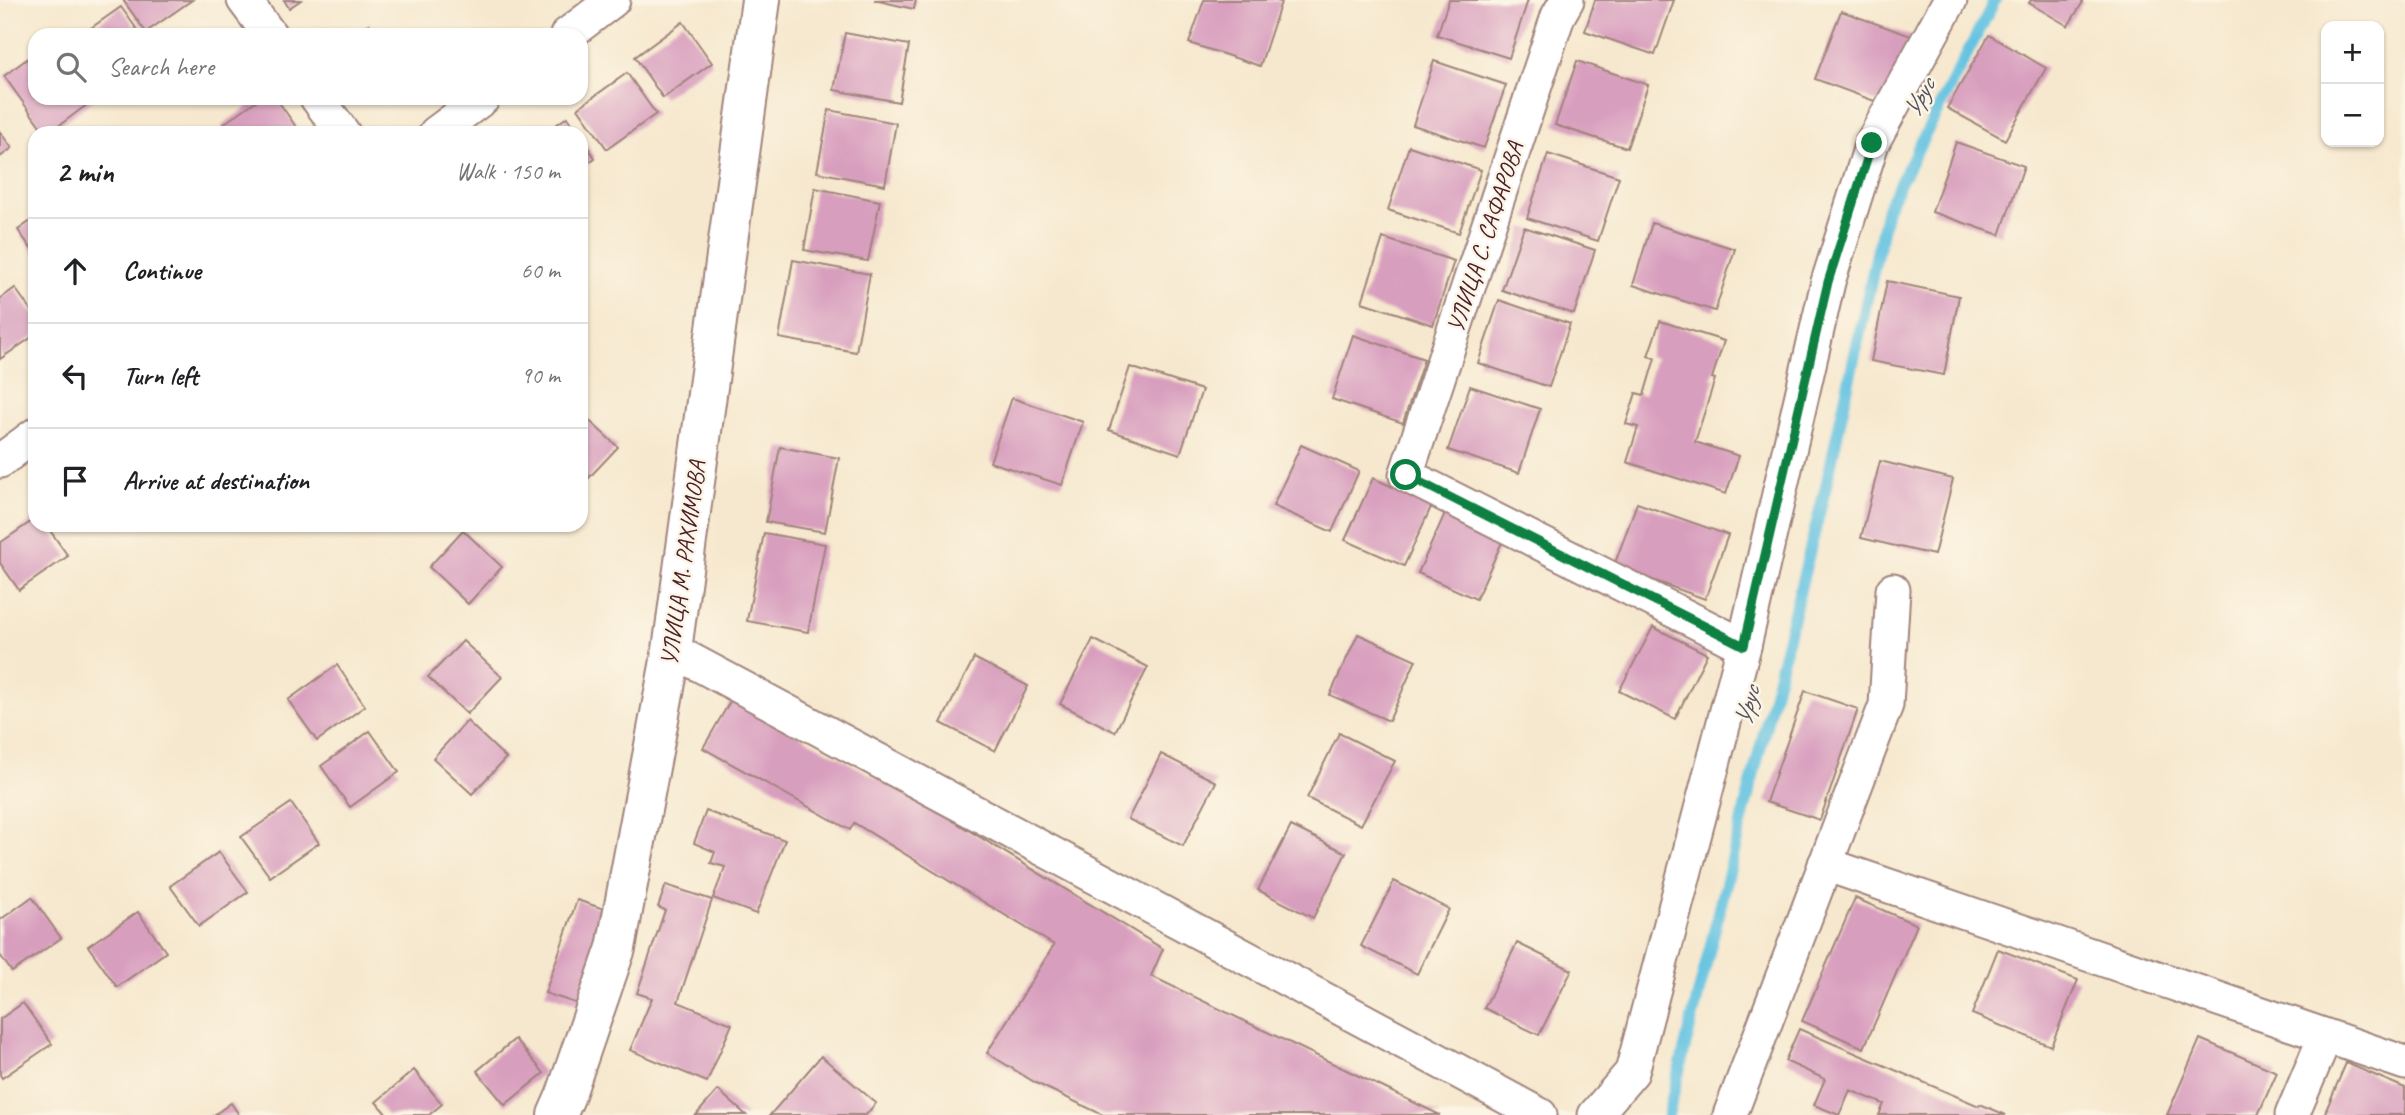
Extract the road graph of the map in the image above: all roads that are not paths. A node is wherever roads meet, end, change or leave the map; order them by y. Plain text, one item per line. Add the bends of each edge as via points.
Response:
1 (244, 0) edge
2 (613, 0) edge
3 (761, 0) edge
4 (1567, 0) edge
5 (1950, 0) edge
6 (265, 28) edge
7 (576, 28) edge
8 (322, 105) edge
9 (474, 105) edge
10 (338, 126) edge
11 (445, 126) edge
12 (28, 440) edge
13 (0, 461) edge
14 (1893, 590) dead end
15 (1744, 646) junction
16 (672, 650) junction
17 (1825, 864) junction
18 (2325, 1037) junction
19 (2405, 1063) edge
20 (557, 1115) edge
21 (1540, 1115) edge
22 (1595, 1115) edge
23 (1730, 1115) edge
24 (2292, 1115) edge

1 - 6 street
2 - 7 street
3 - 16 street, УЛИЦА М. РАХИМОВА
4 - 15 street, УЛИЦА С. САФАРОВА via 1406,475
5 - 15 street via 1872,143 1828,282
8 - 10 street
9 - 11 street
12 - 13 street
14 - 17 street via 1886,705
15 - 22 street via 1632,1072
16 - 20 street, УЛИЦА М. РАХИМОВА via 616,948
16 - 21 street
17 - 18 street
17 - 23 street
18 - 19 street
18 - 24 street

